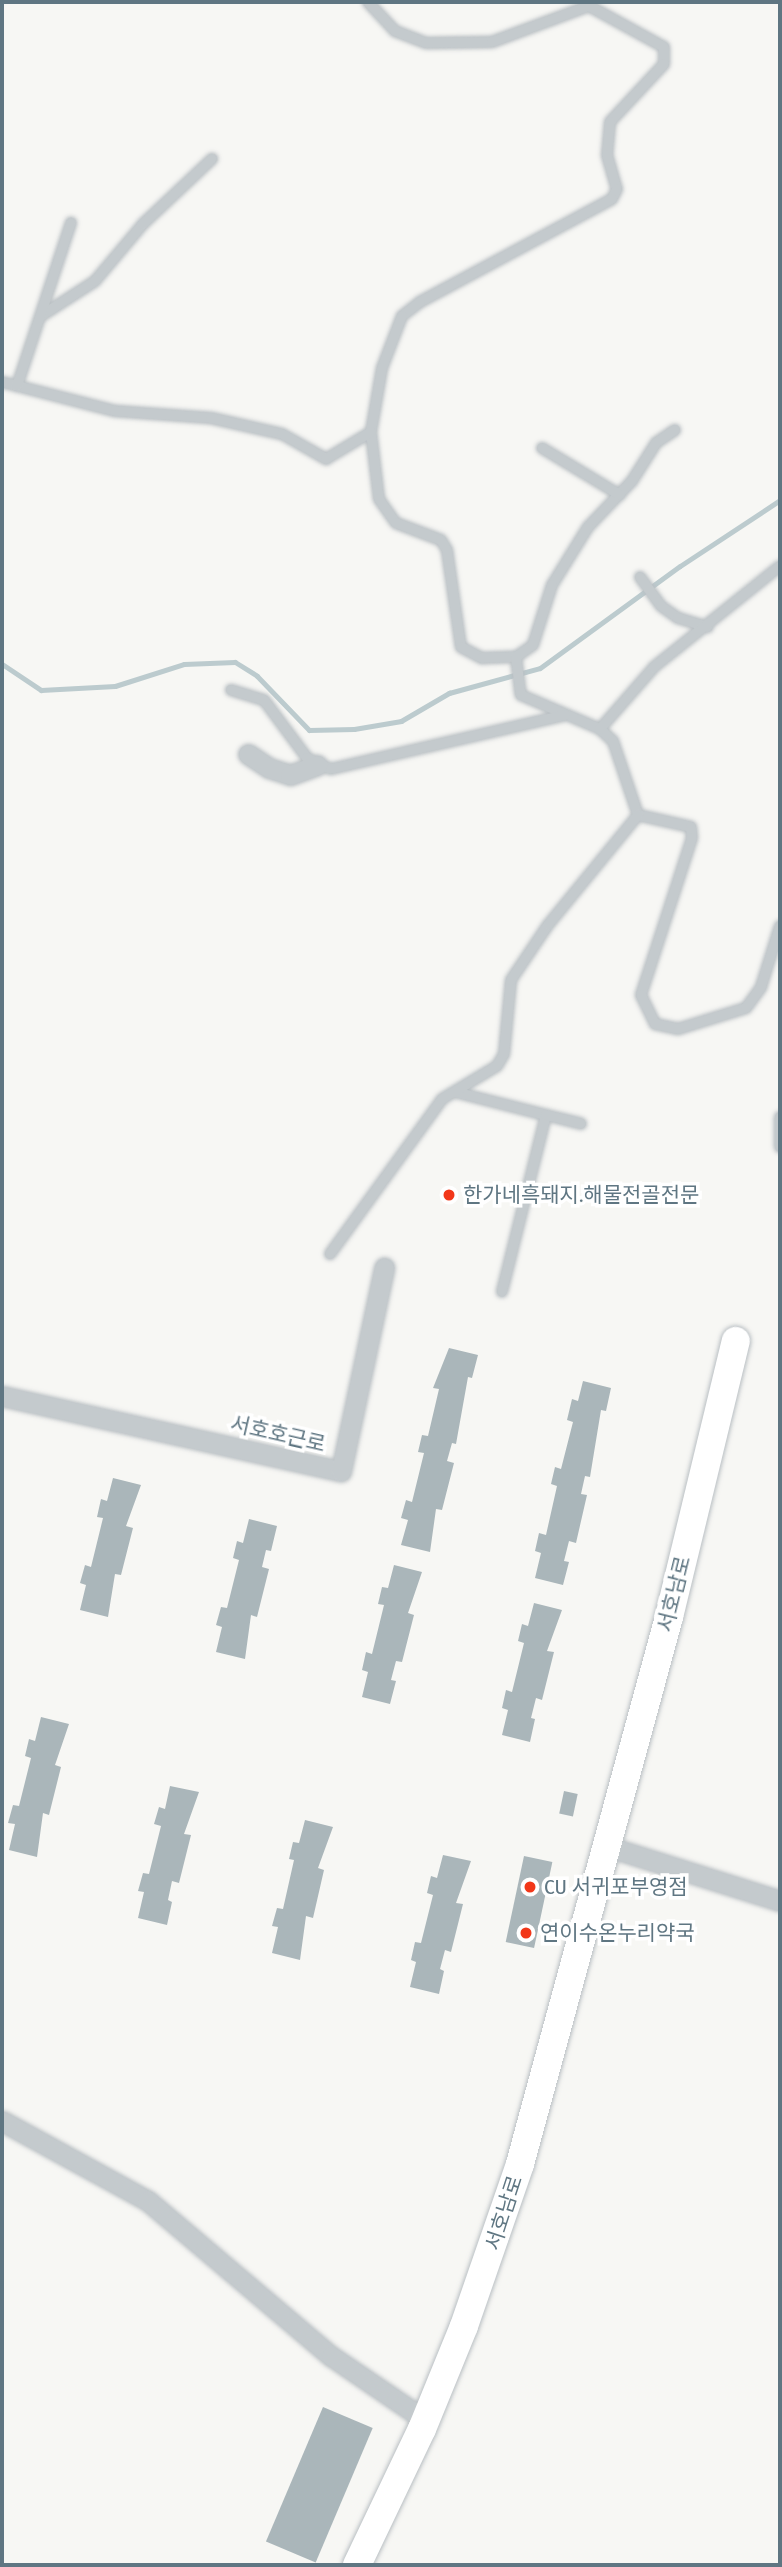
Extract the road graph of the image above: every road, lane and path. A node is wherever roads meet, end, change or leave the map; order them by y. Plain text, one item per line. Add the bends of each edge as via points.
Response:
1 (368, 2) edge
2 (212, 159) dead end
3 (71, 223) dead end
4 (41, 316) junction
5 (2, 382) edge
6 (17, 386) junction
7 (675, 430) dead end
8 (371, 432) junction
9 (542, 448) dead end
10 (620, 495) junction
11 (780, 566) edge
12 (640, 577) dead end
13 (708, 627) junction
14 (517, 659) junction
15 (231, 690) dead end
16 (569, 715) junction
17 (600, 729) junction
18 (248, 754) dead end
19 (317, 765) junction
20 (638, 815) junction
21 (780, 926) edge
22 (455, 1092) junction
23 (546, 1115) junction
24 (780, 1117) edge
25 (581, 1124) dead end
26 (780, 1147) edge
27 (330, 1254) dead end
28 (384, 1268) dead end
29 (502, 1293) dead end
30 (736, 1341) dead end
31 (2, 1396) edge
32 (606, 1846) junction
33 (780, 1901) edge
34 (2, 2121) edge
35 (425, 2420) junction
36 (357, 2565) edge

1 - 8 lane via 395,31 410,39 459,45 521,35 589,6 652,37 664,47 666,58 610,122 607,155 617,189 612,200 420,302 402,316 382,368
2 - 4 lane via 137,231 94,281
3 - 4 lane
4 - 6 lane
5 - 6 lane
6 - 8 lane via 116,411 211,418 282,434 326,459
7 - 10 lane via 656,443
8 - 14 lane via 379,499 387,514 396,523 441,540 447,550 461,646 482,658
9 - 10 lane
10 - 14 lane via 587,527 552,585 533,645
11 - 13 lane
12 - 13 lane via 678,618
13 - 17 lane via 633,686
14 - 16 lane via 521,695
15 - 19 lane via 264,700
16 - 17 lane
16 - 19 lane via 331,769
17 - 20 lane via 622,758
18 - 19 street via 290,775
20 - 21 lane via 685,824 691,827 692,838 641,995 655,1024 678,1030 746,1008 761,987
20 - 22 lane via 548,925 510,980 504,1054 497,1066
22 - 23 lane
22 - 27 lane via 431,1112
23 - 25 lane
23 - 29 lane
24 - 26 lane
28 - 31 street, 서호호근로 via 341,1471
30 - 32 main road, 서호남로 via 669,1617
32 - 33 street
32 - 35 main road, 서호남로 via 520,2164 464,2326
34 - 35 street via 148,2201 331,2356
35 - 36 main road, 서호남로

